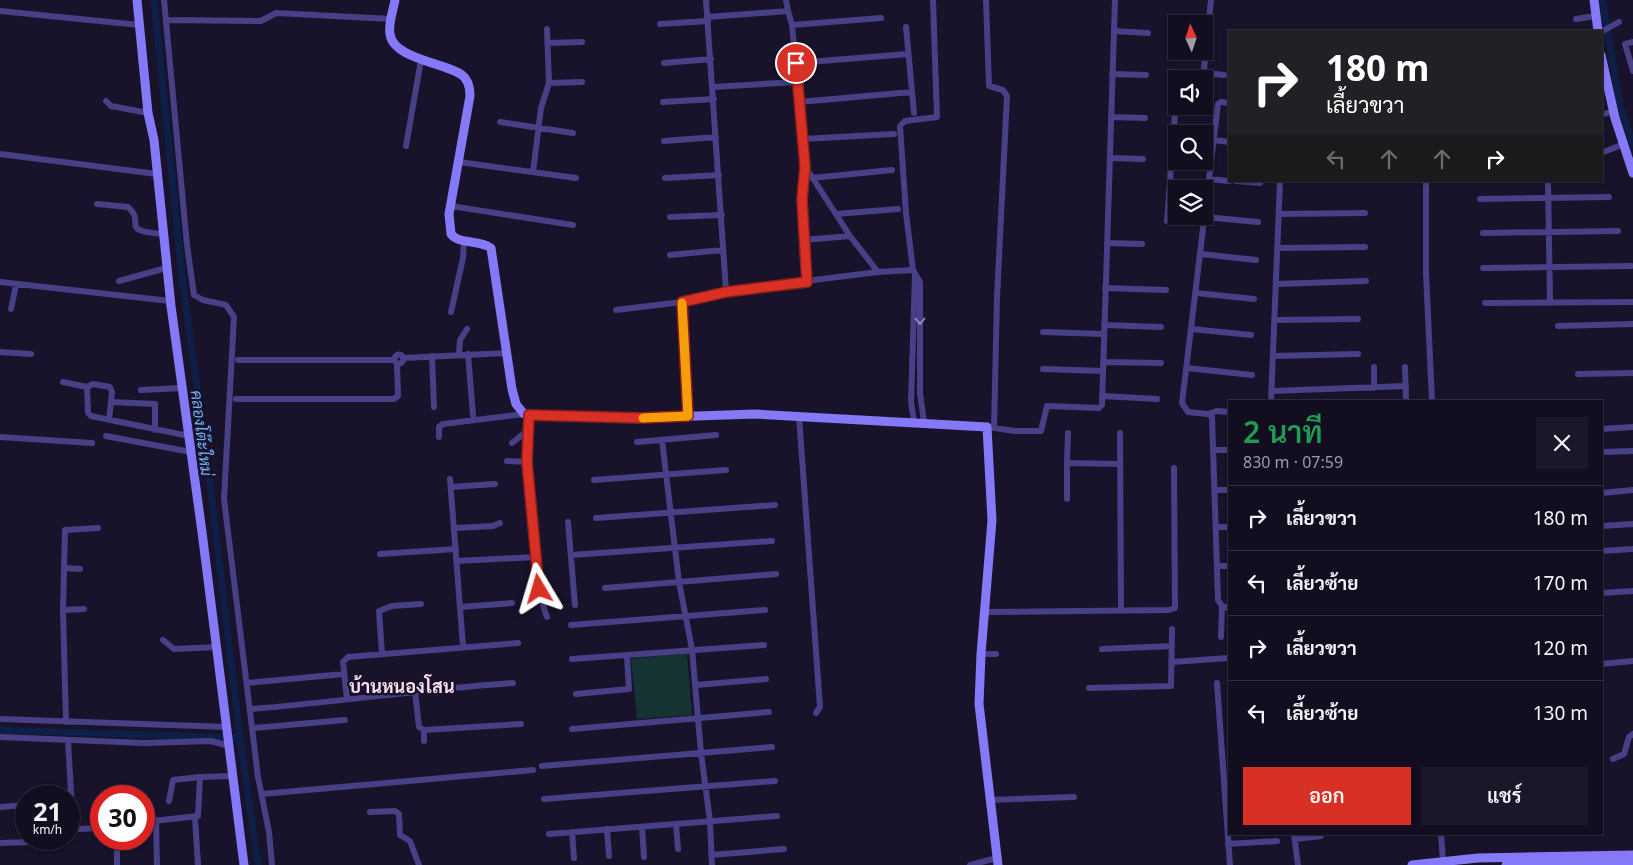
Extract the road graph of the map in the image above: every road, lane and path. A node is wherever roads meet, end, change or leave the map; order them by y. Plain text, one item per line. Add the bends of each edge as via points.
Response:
1 (137, 0) edge
2 (164, 0) edge
3 (395, 0) edge
4 (706, 0) edge
5 (786, 0) edge
6 (933, 0) edge
7 (986, 0) edge
8 (1115, 0) edge
9 (1211, 0) edge
10 (1594, 0) edge
11 (0, 11) edge
12 (788, 11) junction
13 (1596, 16) junction
14 (881, 18) dead end
15 (391, 19) junction
16 (708, 19) junction
17 (1576, 19) dead end
18 (166, 20) junction
19 (660, 24) dead end
20 (1616, 24) dead end
21 (139, 25) junction
22 (792, 25) junction
23 (906, 27) dead end
24 (547, 29) dead end
25 (1600, 30) edge
26 (1603, 30) edge
27 (1114, 31) junction
28 (1148, 33) dead end
29 (582, 42) dead end
30 (1633, 42) edge
31 (548, 43) junction
32 (908, 54) junction
33 (421, 60) junction
34 (711, 60) junction
35 (664, 63) dead end
36 (796, 63) junction
37 (1603, 64) edge
38 (1205, 70) edge
39 (1633, 71) edge
40 (1112, 74) junction
41 (1146, 75) dead end
42 (1224, 75) dead end
43 (1213, 76) edge
44 (582, 82) dead end
45 (797, 82) junction
46 (549, 83) junction
47 (713, 87) junction
48 (912, 92) junction
49 (714, 98) junction
50 (106, 101) dead end
51 (663, 102) dead end
52 (799, 102) junction
53 (1228, 103) edge
54 (1614, 111) junction
55 (148, 113) junction
56 (914, 113) dead end
57 (1603, 114) edge
58 (1175, 115) edge
59 (1111, 117) junction
60 (1145, 118) dead end
61 (500, 122) dead end
62 (539, 128) junction
63 (573, 133) dead end
64 (894, 134) dead end
65 (716, 137) junction
66 (802, 139) junction
67 (1214, 140) junction
68 (664, 141) dead end
69 (1228, 142) edge
70 (1624, 144) junction
71 (406, 146) dead end
72 (1603, 153) edge
73 (0, 154) edge
74 (1110, 158) junction
75 (1143, 160) dead end
76 (459, 162) junction
77 (805, 166) junction
78 (892, 170) dead end
79 (533, 172) junction
80 (1633, 173) edge
81 (157, 174) junction
82 (719, 175) junction
83 (576, 178) dead end
84 (665, 178) dead end
85 (812, 178) junction
86 (1209, 179) joint
87 (1228, 181) edge
88 (1244, 182) edge
89 (1280, 182) edge
90 (1426, 182) edge
91 (1548, 182) edge
92 (1260, 184) dead end
93 (1547, 198) junction
94 (1609, 198) dead end
95 (1480, 199) dead end
96 (97, 204) dead end
97 (451, 206) junction
98 (898, 209) dead end
99 (1364, 213) dead end
100 (836, 214) junction
101 (1279, 214) junction
102 (722, 215) junction
103 (670, 217) dead end
104 (1213, 218) edge
105 (1167, 221) dead end
106 (1258, 222) dead end
107 (573, 225) dead end
108 (1204, 225) edge
109 (1618, 231) dead end
110 (1549, 232) junction
111 (1482, 233) dead end
112 (163, 234) junction
113 (850, 236) junction
114 (464, 240) junction
115 (804, 240) junction
116 (1107, 243) junction
117 (1142, 244) dead end
118 (1366, 247) dead end
119 (1278, 248) junction
120 (723, 250) junction
121 (1201, 254) junction
122 (670, 255) dead end
123 (1256, 260) dead end
124 (1631, 266) dead end
125 (1548, 267) junction
126 (166, 268) junction
127 (1483, 268) dead end
128 (878, 272) junction
129 (914, 272) junction
130 (119, 281) dead end
131 (1366, 281) dead end
132 (0, 282) edge
133 (807, 282) junction
134 (16, 284) junction
135 (1276, 284) junction
136 (1105, 288) junction
137 (1166, 290) dead end
138 (726, 292) junction
139 (1196, 293) junction
140 (1254, 299) dead end
141 (170, 302) junction
142 (682, 302) junction
143 (1550, 302) junction
144 (1633, 302) edge
145 (1484, 303) dead end
146 (11, 309) dead end
147 (616, 310) dead end
148 (451, 312) dead end
149 (1358, 319) dead end
150 (1275, 320) junction
151 (1633, 324) edge
152 (1104, 325) junction
153 (1558, 326) dead end
154 (1162, 327) dead end
155 (467, 329) dead end
156 (1192, 329) junction
157 (1043, 332) dead end
158 (1104, 334) junction
159 (1252, 336) dead end
160 (0, 352) edge
161 (507, 353) junction
162 (31, 354) dead end
163 (459, 354) junction
164 (468, 354) junction
165 (1358, 354) dead end
166 (432, 356) junction
167 (1273, 356) junction
168 (238, 360) dead end
169 (395, 362) junction
170 (1103, 362) junction
171 (1162, 363) dead end
172 (1374, 367) dead end
173 (1405, 367) dead end
174 (1187, 368) junction
175 (1043, 370) dead end
176 (1103, 370) junction
177 (1578, 374) dead end
178 (1633, 374) edge
179 (1252, 375) dead end
180 (63, 382) dead end
181 (1406, 386) junction
182 (87, 387) junction
183 (182, 388) junction
184 (1374, 388) junction
185 (140, 390) dead end
186 (1272, 390) junction
187 (1102, 396) junction
188 (236, 399) dead end
189 (1157, 399) dead end
190 (1272, 400) edge
191 (1406, 400) edge
192 (1432, 400) edge
193 (112, 402) junction
194 (434, 407) dead end
195 (1228, 412) edge
196 (1208, 414) junction
197 (473, 415) dead end
198 (527, 415) junction
199 (688, 416) junction
200 (799, 416) junction
201 (109, 420) junction
202 (914, 421) junction
203 (924, 422) junction
204 (990, 427) junction
205 (1633, 427) edge
206 (1603, 429) edge
207 (155, 430) junction
208 (528, 430) junction
209 (1068, 433) dead end
210 (1120, 433) dead end
211 (716, 435) dead end
212 (106, 436) dead end
213 (189, 436) junction
214 (0, 437) edge
215 (439, 437) dead end
216 (662, 440) junction
217 (637, 442) dead end
218 (92, 443) dead end
219 (512, 443) dead end
220 (1214, 450) junction
221 (1228, 450) edge
222 (1633, 451) edge
223 (191, 452) junction
224 (1603, 452) edge
225 (507, 461) dead end
226 (527, 462) junction
227 (1067, 463) junction
228 (1120, 464) junction
229 (1174, 468) dead end
230 (726, 470) dead end
231 (667, 474) junction
232 (450, 479) dead end
233 (594, 480) dead end
234 (495, 484) dead end
235 (451, 487) junction
236 (1216, 490) junction
237 (1228, 490) edge
238 (1633, 490) edge
239 (1603, 493) edge
240 (1068, 499) dead end
241 (775, 505) dead end
242 (671, 512) junction
243 (596, 518) dead end
244 (568, 522) dead end
245 (500, 523) dead end
246 (1633, 524) edge
247 (1603, 526) edge
248 (1217, 527) junction
249 (1228, 527) edge
250 (98, 528) dead end
251 (455, 528) junction
252 (772, 541) dead end
253 (675, 547) junction
254 (456, 548) junction
255 (1633, 549) edge
256 (1603, 551) edge
257 (380, 554) dead end
258 (571, 556) junction
259 (534, 557) junction
260 (457, 561) junction
261 (1218, 566) junction
262 (1228, 566) edge
263 (64, 568) junction
264 (80, 568) dead end
265 (776, 574) dead end
266 (679, 582) junction
267 (605, 588) dead end
268 (1633, 591) edge
269 (1603, 593) edge
270 (512, 603) dead end
271 (421, 604) dead end
272 (575, 605) dead end
273 (1222, 606) junction
274 (460, 607) junction
275 (1228, 608) edge
276 (84, 609) dead end
277 (63, 610) junction
278 (765, 610) dead end
279 (1121, 610) junction
280 (985, 612) junction
281 (684, 616) junction
282 (547, 617) dead end
283 (570, 625) dead end
284 (1172, 629) dead end
285 (1221, 637) dead end
286 (163, 640) dead end
287 (518, 643) dead end
288 (764, 645) dead end
289 (464, 646) junction
290 (1172, 646) junction
291 (217, 647) junction
292 (692, 649) junction
293 (1102, 649) dead end
294 (382, 654) junction
295 (981, 654) junction
296 (996, 654) dead end
297 (627, 656) junction
298 (1228, 658) edge
299 (572, 659) dead end
300 (1633, 661) edge
301 (1172, 662) junction
302 (1603, 664) edge
303 (344, 674) junction
304 (766, 679) dead end
305 (247, 683) junction
306 (513, 683) dead end
307 (1217, 683) dead end
308 (696, 685) junction
309 (1089, 688) dead end
310 (415, 692) junction
311 (576, 694) dead end
312 (347, 699) junction
313 (251, 709) junction
314 (769, 712) dead end
315 (816, 713) dead end
316 (698, 718) junction
317 (0, 719) edge
318 (345, 720) dead end
319 (66, 722) junction
320 (521, 724) dead end
321 (227, 728) junction
322 (253, 728) junction
323 (572, 729) dead end
324 (424, 730) junction
325 (1633, 734) edge
326 (0, 737) edge
327 (68, 741) junction
328 (424, 741) dead end
329 (229, 744) junction
330 (772, 747) dead end
331 (701, 753) junction
332 (1613, 759) dead end
333 (542, 766) dead end
334 (533, 770) dead end
335 (233, 776) junction
336 (200, 777) junction
337 (774, 781) dead end
338 (707, 787) junction
339 (262, 794) junction
340 (1074, 797) dead end
341 (544, 799) dead end
342 (990, 800) junction
343 (169, 801) dead end
344 (15, 806) edge
345 (0, 807) edge
346 (370, 812) dead end
347 (778, 816) dead end
348 (195, 818) junction
349 (156, 820) joint
350 (710, 821) junction
351 (676, 824) junction
352 (642, 826) junction
353 (90, 828) edge
354 (607, 829) junction
355 (572, 832) junction
356 (548, 834) dead end
357 (1441, 835) edge
358 (1295, 836) edge
359 (1321, 836) dead end
360 (1277, 841) dead end
361 (15, 842) edge
362 (0, 843) edge
363 (1228, 844) junction
364 (678, 849) dead end
365 (784, 849) dead end
366 (116, 850) edge
367 (711, 855) junction
368 (1633, 855) edge
369 (608, 856) dead end
370 (644, 857) dead end
371 (574, 858) dead end
372 (997, 862) edge
373 (1633, 862) edge
374 (1444, 863) edge
375 (1434, 864) edge
376 (1540, 864) edge
377 (117, 865) edge
378 (157, 865) edge
379 (198, 865) edge
380 (244, 865) edge
381 (272, 865) edge
382 (419, 865) edge
383 (712, 865) edge
384 (970, 865) edge
385 (1230, 865) edge
386 (1298, 865) edge
387 (1412, 865) edge
388 (1506, 865) edge

1 - 21 street
2 - 18 street
3 - 15 street
4 - 16 street
5 - 12 street
6 - 129 street via 936,117 905,121 900,126
7 - 204 street via 989,86 1003,90 1008,96
8 - 27 street
9 - 38 street
10 - 13 street
11 - 21 street
12 - 16 street
12 - 22 street
13 - 17 street
13 - 25 street
14 - 22 street
15 - 18 street via 276,13 261,21
15 - 33 street via 392,41
16 - 19 street
16 - 34 street
18 - 305 street via 194,295 226,305 234,317 224,499
20 - 26 street
21 - 55 street
22 - 36 street
23 - 32 street
24 - 31 street
27 - 28 street
27 - 40 street
29 - 31 street
30 - 39 street via 1625,44
31 - 46 street
32 - 36 street
32 - 48 street
33 - 71 street
33 - 76 street via 462,75 470,85
34 - 35 street
34 - 47 street
36 - 45 street
37 - 54 street
40 - 41 street
40 - 59 street
42 - 43 street
44 - 46 street
45 - 47 street
45 - 52 street
46 - 62 street
47 - 49 street
48 - 52 street
48 - 56 street
49 - 51 street
49 - 65 street
50 - 55 street via 111,106
52 - 66 street
53 - 67 street via 1218,104
54 - 57 street
54 - 70 street
55 - 81 street
58 - 105 street
59 - 60 street
59 - 74 street
61 - 62 street
62 - 63 street
62 - 79 street
64 - 66 street
65 - 68 street
65 - 82 street
66 - 77 street
67 - 69 street
67 - 86 street
70 - 72 street
70 - 80 street
73 - 81 street
74 - 75 street
74 - 116 street
76 - 79 street
76 - 97 street
77 - 85 street
77 - 115 street via 802,200
78 - 85 street
79 - 83 street
81 - 112 street
82 - 84 street
82 - 102 street
85 - 100 street
86 - 87 street
88 - 92 street
89 - 101 street
90 - 192 street
91 - 93 street
93 - 94 street
93 - 95 street
93 - 110 street
96 - 112 street via 128,207 134,215 136,229
97 - 107 street
97 - 114 street via 451,234
98 - 100 street
99 - 101 street
100 - 113 street
101 - 119 street
102 - 103 street
102 - 120 street
104 - 106 street
108 - 121 street
109 - 110 street
110 - 111 street
110 - 125 street
112 - 126 street
113 - 115 street
113 - 128 street
114 - 148 street
114 - 161 street via 477,241 491,248
115 - 133 street
116 - 117 street
116 - 136 street
118 - 119 street
119 - 135 street
120 - 122 street
120 - 138 street
121 - 123 street
121 - 139 street
124 - 125 street
125 - 127 street
125 - 143 street
126 - 130 street
126 - 141 street
128 - 129 street
128 - 133 street
129 - 202 street via 911,402
129 -> 203 street via 920,282 920,393
131 - 135 street
132 - 134 street
133 - 138 street
134 - 141 street
134 - 146 street
135 - 150 street
136 - 137 street
136 - 152 street
138 - 142 street
139 - 140 street
139 - 156 street
141 - 183 street
142 - 147 street
142 - 199 street
143 - 144 street
143 - 145 street
149 - 150 street
150 - 167 street
151 - 153 street
152 - 154 street
152 - 158 street
155 - 163 street via 460,340
156 - 159 street
156 - 174 street
157 - 158 street
158 - 170 street
160 - 162 street
161 - 164 street
161 - 198 street via 516,404
163 - 164 street
163 - 166 street
164 - 197 street
165 - 167 street
166 - 169 street via 403,358 397,355
166 - 194 street
167 - 186 street
168 - 169 street
169 - 188 street via 398,396 394,399
170 - 171 street
170 - 176 street
172 - 184 street
173 - 181 street
174 - 179 street
174 - 196 street via 1184,410
175 - 176 street
176 - 187 street
177 - 178 street
180 - 182 street
181 - 184 street
181 - 191 street
182 - 193 street via 93,384 110,387
182 - 201 street via 88,413
183 - 185 street
183 - 213 street
184 - 186 street
186 - 190 street
187 - 189 street
187 - 204 street via 1099,408 1047,406 1041,431
193 - 201 street
193 - 207 street via 155,404
195 - 196 street
196 - 220 street via 1212,417
198 - 199 street
198 - 208 street
198 - 215 street via 443,424 439,427
199 - 200 street
200 - 202 street
200 - 315 street via 820,707
201 - 207 street
202 - 203 street
203 - 204 street
204 - 280 street via 992,520
205 - 206 street
207 - 213 street
208 - 219 street
208 - 226 street
209 - 227 street
210 - 228 street
211 - 216 street
212 - 223 street
213 - 223 street
214 - 218 street
216 - 217 street
216 - 231 street
220 - 221 street
220 - 236 street
222 - 224 street
223 - 291 street
225 - 226 street
226 - 259 street
227 - 228 street
227 - 240 street
228 - 279 street
229 - 279 street via 1175,608
230 - 231 street
231 - 233 street
231 - 242 street
232 - 235 street
234 - 235 street
235 - 251 street
236 - 237 street
236 - 248 street
238 - 239 street
241 - 242 street
242 - 243 street
242 - 253 street
244 - 258 street
245 - 251 street
246 - 247 street
248 - 249 street
248 - 261 street
250 - 263 street via 65,530
251 - 254 street
252 - 253 street
253 - 258 street
253 - 266 street
254 - 257 street
254 - 260 street
255 - 256 street
258 - 272 street
259 - 260 street
259 - 282 street
260 - 274 street
261 - 262 street
261 - 273 street via 1218,600
263 - 264 street
263 - 277 street
265 - 266 street
266 - 267 street
266 - 281 street
268 - 269 street
270 - 274 street
271 - 294 street via 392,606 379,611
273 - 275 street
273 - 285 street
274 - 289 street
276 - 277 street
277 - 319 street
278 - 281 street
279 - 280 street
280 - 295 street
281 - 283 street
281 - 292 street
284 - 290 street
286 - 291 street via 174,649
287 - 289 street
288 - 292 street
289 - 294 street
290 - 293 street
290 - 301 street
291 - 321 street
292 - 297 street
292 - 308 street
294 - 303 street via 345,658
295 - 296 street
295 - 342 street via 980,704
297 - 299 street
297 - 311 street via 629,689
298 - 301 street
300 - 302 street
301 - 309 street via 1171,686
303 - 305 street
303 - 312 street
304 - 308 street
305 - 313 street
306 - 310 street
307 - 363 street
308 - 316 street
310 - 312 street
310 - 324 street via 419,727
312 - 313 street
313 - 322 street
314 - 316 street
316 - 323 street
316 - 331 street
317 - 319 street
318 - 322 street
319 - 321 street
320 - 324 street
321 - 329 street
322 - 339 street
324 - 328 street
325 - 332 street via 1624,754
326 - 327 street
327 - 329 street via 211,741
327 - 353 street via 73,826
329 - 335 street
330 - 331 street
331 - 333 street
331 - 338 street
334 - 339 street
335 - 336 street
335 - 380 street
336 - 343 street via 173,780
336 - 348 street via 200,813
337 - 338 street
338 - 341 street
338 - 350 street
339 - 381 street
340 - 342 street
342 - 372 street
344 - 345 street
346 - 382 street via 395,811 400,814 400,835 410,841
347 - 350 street
348 - 349 street
348 - 379 street
349 - 378 street
350 - 351 street
350 - 367 street
351 - 352 street
351 - 364 street
352 - 354 street
352 - 370 street
354 - 355 street
354 - 369 street
355 - 356 street
355 - 371 street
357 - 374 street
358 - 359 street
358 - 386 street
360 - 363 street
361 - 362 street
363 - 385 street
365 - 367 street
366 - 377 street
367 - 383 street
368 - 374 street
372 - 384 street
373 - 376 street
374 - 375 street
375 - 387 street
376 - 388 street

